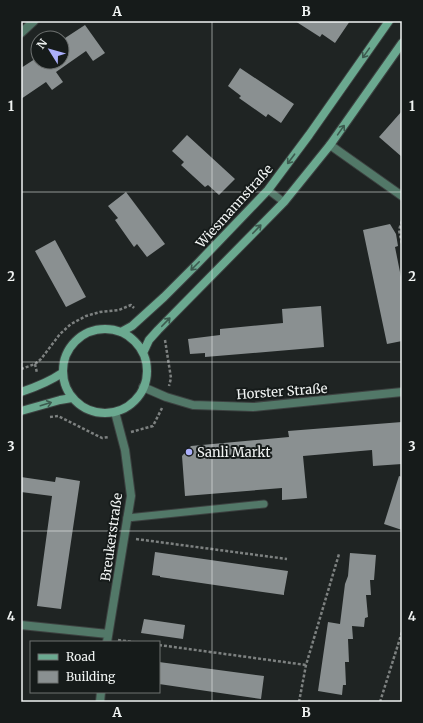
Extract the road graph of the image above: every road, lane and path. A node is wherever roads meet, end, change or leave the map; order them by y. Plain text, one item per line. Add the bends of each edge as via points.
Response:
1 (34, 21) edge
2 (389, 21) edge
3 (21, 33) edge
4 (402, 43) edge
5 (330, 145) junction
6 (268, 190) junction
7 (402, 196) edge
8 (284, 202) junction
9 (402, 221) edge
10 (402, 244) edge
11 (143, 316) junction
12 (158, 330) junction
13 (121, 332) junction
14 (143, 353) junction
15 (35, 364) junction
16 (21, 370) edge
17 (62, 373) junction
18 (41, 385) junction
19 (143, 387) junction
20 (21, 392) edge
21 (402, 392) edge
22 (166, 397) junction
23 (72, 398) junction
24 (46, 404) junction
25 (21, 411) edge
26 (115, 412) junction
27 (121, 436) junction
28 (264, 504) dead end
29 (127, 518) junction
30 (124, 537) junction
31 (339, 554) dead end
32 (287, 560) dead end
33 (21, 625) edge
34 (402, 632) edge
35 (108, 638) edge
36 (160, 646) edge
37 (306, 665) junction
38 (300, 702) edge
39 (380, 702) edge

1 - 3 street
2 -> 6 main road, Wiesmannstraße
5 -> 4 main road
5 - 7 street
5 - 8 main road
6 - 8 lane
6 -> 11 main road, Wiesmannstraße
12 -> 8 main road
9 - 10 path via 399,230
11 - 13 main road, Wiesmannstraße
11 - 15 path via 131,304 119,310 86,316 60,334
12 - 14 main road via 149,340
12 - 22 path via 166,341 171,378
13 - 14 main road via 130,336
13 - 17 main road via 105,328 91,330 79,336 64,358
14 - 19 main road via 147,371
15 - 16 path
15 - 18 path
17 - 18 main road
17 - 23 main road via 64,384
18 - 20 main road
19 - 22 street, Horster Straße
19 - 26 main road via 139,396 129,406
21 - 22 street, Horster Straße via 252,407 193,405
22 - 27 path via 154,426
24 -> 23 main road
23 - 26 main road via 91,412
24 - 25 main road
24 - 27 path via 49,416 58,416 102,438
26 - 27 street, Breukerstraße
27 - 29 street, Breukerstraße via 131,496
28 - 29 lane
29 - 30 street, Breukerstraße
30 - 32 path
30 - 35 street, Breukerstraße
31 - 37 path
33 - 35 street
34 - 39 path
36 - 37 path
37 - 38 path

